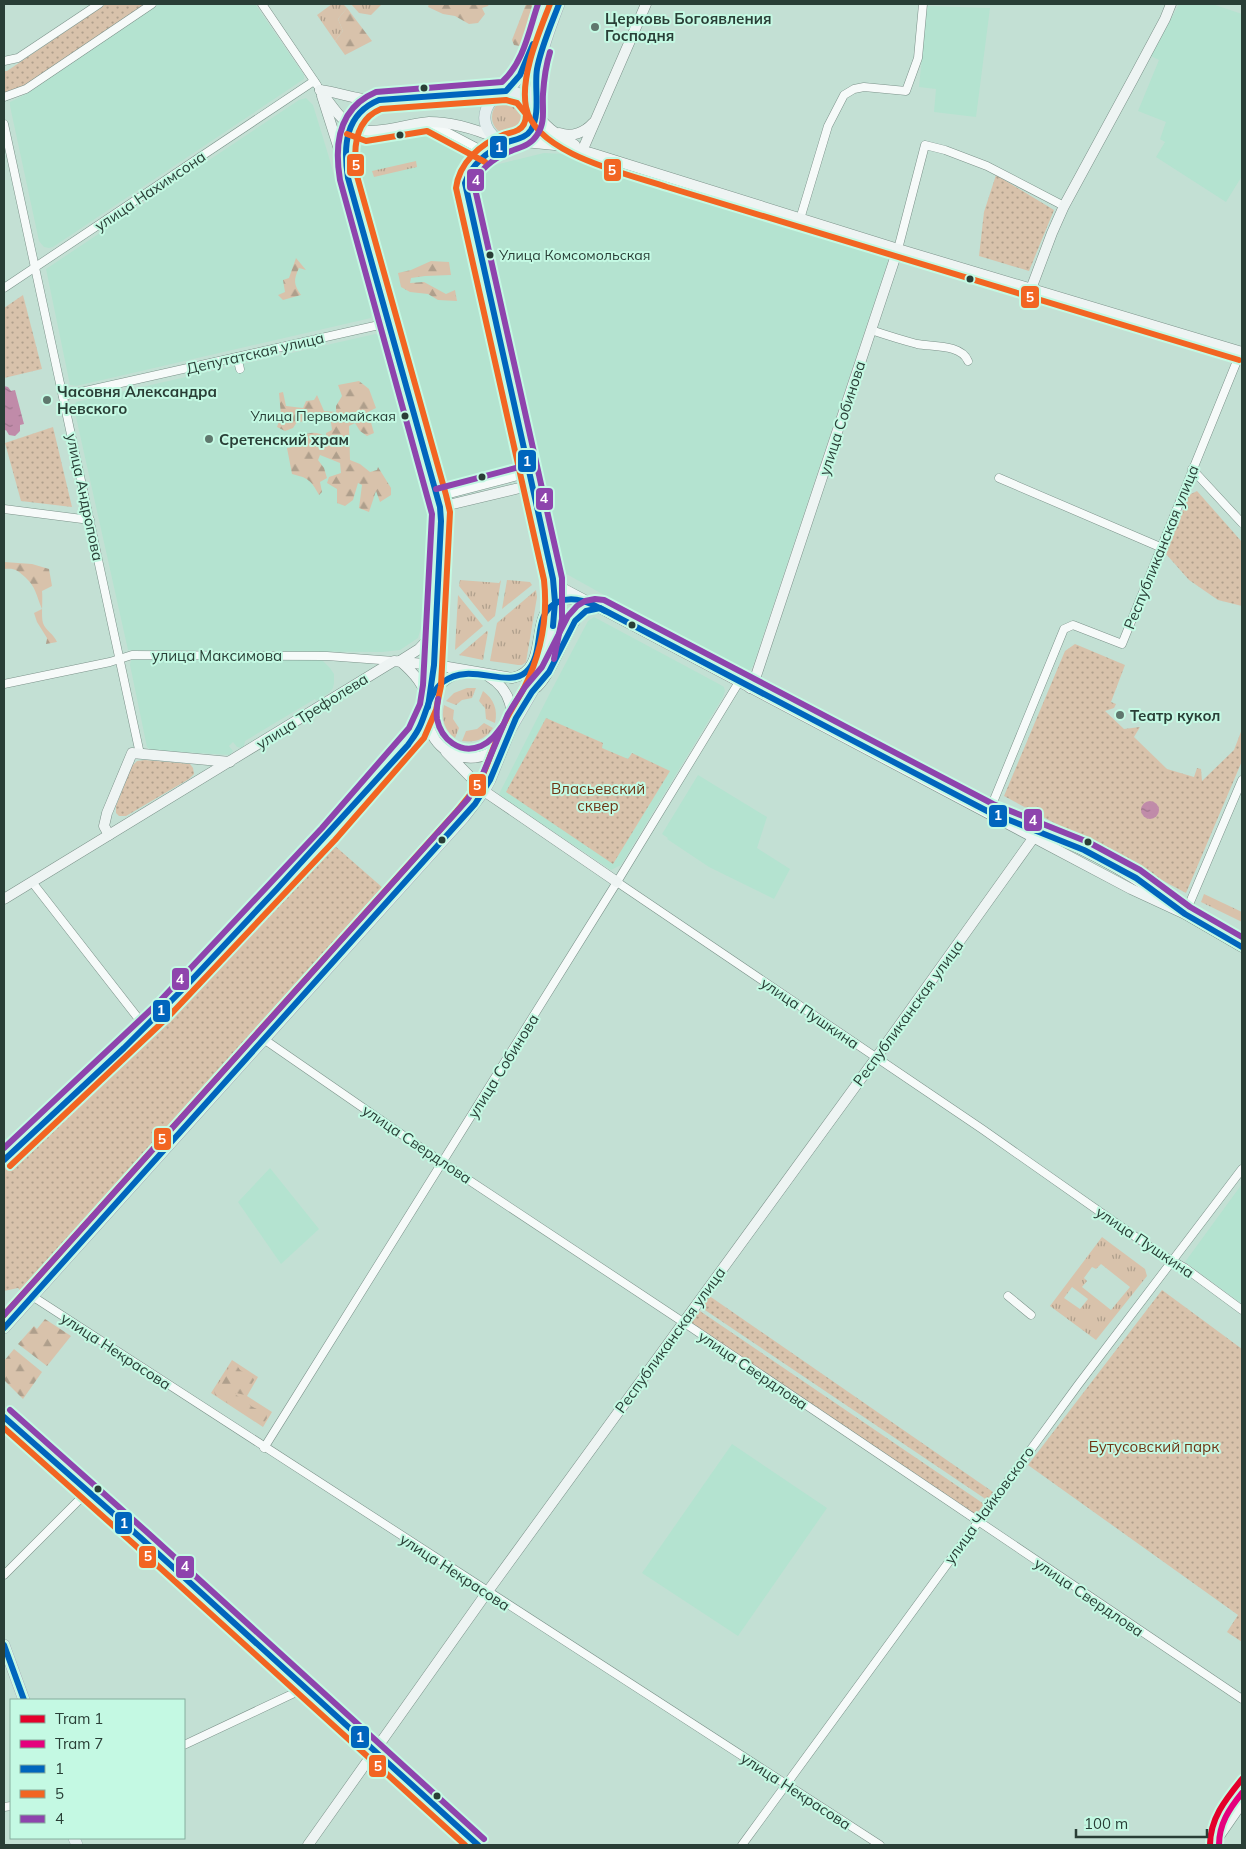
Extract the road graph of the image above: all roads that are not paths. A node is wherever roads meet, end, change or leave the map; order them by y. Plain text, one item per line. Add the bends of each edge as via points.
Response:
1 (99, 4) edge
2 (152, 4) edge
3 (262, 4) edge
4 (547, 4) edge
5 (559, 4) edge
6 (646, 4) edge
7 (923, 4) edge
8 (1170, 5) edge
9 (4, 61) edge
10 (317, 86) junction
11 (504, 91) junction
12 (4, 97) edge
13 (379, 100) junction
14 (534, 108) junction
15 (598, 116) junction
16 (429, 122) junction
17 (4, 124) edge
18 (350, 126) junction
19 (548, 128) junction
20 (497, 138) junction
21 (512, 141) junction
22 (579, 148) junction
23 (489, 154) junction
24 (348, 178) junction
25 (1064, 206) junction
26 (800, 219) junction
27 (898, 249) junction
28 (35, 267) junction
29 (4, 288) edge
30 (1031, 289) junction
31 (388, 322) junction
32 (871, 330) junction
33 (1242, 350) edge
34 (237, 357) junction
35 (968, 361) dead end
36 (240, 369) dead end
37 (63, 396) junction
38 (1192, 469) junction
39 (999, 478) dead end
40 (531, 479) junction
41 (439, 502) junction
42 (4, 508) edge
43 (90, 520) junction
44 (1242, 523) edge
45 (1160, 547) junction
46 (553, 579) junction
47 (585, 601) junction
48 (554, 602) junction
49 (600, 608) junction
50 (435, 632) junction
51 (120, 659) junction
52 (397, 661) junction
53 (434, 665) junction
54 (476, 673) junction
55 (739, 682) junction
56 (4, 684) edge
57 (750, 688) junction
58 (532, 692) junction
59 (428, 707) junction
60 (510, 730) junction
61 (436, 741) junction
62 (136, 753) junction
63 (187, 758) junction
64 (230, 762) junction
65 (1242, 780) edge
66 (195, 784) junction
67 (484, 791) junction
68 (989, 812) junction
69 (1029, 827) junction
70 (1047, 834) junction
71 (109, 835) junction
72 (1034, 837) junction
73 (1136, 878) junction
74 (32, 882) junction
75 (617, 882) junction
76 (1131, 889) junction
77 (4, 899) edge
78 (1185, 914) junction
79 (1242, 947) edge
80 (145, 1027) junction
81 (265, 1040) junction
82 (876, 1058) junction
83 (4, 1160) edge
84 (443, 1163) junction
85 (1242, 1169) edge
86 (1173, 1261) junction
87 (32, 1296) junction
88 (1008, 1296) dead end
89 (1242, 1310) edge
90 (1031, 1315) dead end
91 (683, 1322) junction
92 (4, 1328) edge
93 (4, 1417) edge
94 (264, 1448) junction
95 (88, 1491) junction
96 (977, 1521) junction
97 (4, 1575) edge
98 (487, 1593) junction
99 (4, 1645) edge
100 (305, 1688) junction
101 (24, 1699) edge
102 (1242, 1699) edge
103 (185, 1745) edge
104 (375, 1751) junction
105 (785, 1784) junction
106 (1242, 1803) edge
107 (1230, 1820) junction
108 (308, 1845) edge
109 (478, 1845) edge
110 (742, 1845) edge
111 (880, 1845) edge
112 (1204, 1845) edge
113 (1213, 1845) edge

1 - 9 street via 18,58
2 - 12 street via 26,89
3 - 10 street
4 - 11 main road via 526,63 515,83
5 - 14 main road via 536,71
6 - 15 main road
7 - 26 street via 918,58 906,91 864,87 844,95 828,126
8 - 25 main road
10 - 13 main road via 359,100
10 - 18 main road
10 - 24 main road
10 - 28 street, улица Нахимсона via 297,93
11 - 13 main road
11 - 14 main road via 523,95
11 - 20 main road via 488,103 484,115 491,134
13 - 18 main road via 364,108
14 - 19 main road
14 - 21 main road via 535,120 530,131
15 - 19 main road via 577,134 563,135
15 - 22 main road
16 - 18 main road via 366,132
16 - 20 main road via 462,126
16 - 23 street
17 - 28 street, улица Андропова
18 - 24 main road via 345,149
19 - 22 main road
20 - 21 main road
21 - 22 main road
21 - 23 main road
22 - 26 main road
23 - 40 main road via 470,171 466,192
24 - 31 main road
25 - 27 street, улица Собинова via 988,166 925,145
25 - 30 main road
26 - 27 main road
27 - 30 main road
27 - 32 main road, улица Собинова
28 - 29 street, улица Нахимсона
28 - 37 street, улица Андропова
30 - 33 main road
31 - 34 street, Депутатская улица
31 - 41 main road
32 - 35 street via 918,344 952,349 962,353
32 - 57 main road, улица Собинова
33 - 38 street, Республиканская улица
34 - 36 street
34 - 37 street, Депутатская улица
37 - 43 street, улица Андропова
38 - 44 street
38 - 45 street, Республиканская улица
39 - 45 street
40 - 41 main road
40 - 46 main road
41 - 50 main road via 441,521
42 - 43 street
43 - 51 street, улица Андропова
45 - 68 street, Республиканская улица via 1122,644 1073,624 1064,629
46 - 47 main road
46 - 48 main road
47 - 48 main road via 569,599
47 - 49 main road
48 - 54 main road, улица Максимова via 542,620 534,661 525,673 512,678
48 - 58 main road via 552,637
49 - 55 main road
49 - 58 main road via 589,608 580,614 549,672
50 - 52 main road, улица Трефолева via 419,649
50 - 53 main road
51 - 52 street, улица Максимова via 132,655 327,656
51 - 56 street, улица Максимова
51 - 62 street, улица Андропова via 137,739
52 - 53 main road, улица Максимова
52 - 59 main road via 420,683
52 - 64 main road, улица Трефолева
53 - 54 main road, улица Максимова
53 - 59 main road
54 - 59 main road via 457,674 443,681 433,693
54 - 60 main road via 496,681 507,694 512,711
55 - 57 main road
55 - 75 street, улица Собинова
57 - 68 main road
58 - 60 main road
59 - 61 main road via 428,725
59 - 80 main road via 417,733 402,751 244,925
60 - 61 main road via 499,746 476,757 451,754
60 - 67 main road
61 - 67 main road, улица Пушкина
62 - 63 main road
62 - 71 main road via 107,813 104,826
63 - 64 main road
63 - 66 main road via 196,762 200,770
64 - 66 main road, улица Трефолева
65 - 78 street
66 - 71 main road, улица Трефолева
67 - 75 main road, улица Пушкина
67 - 81 main road via 454,829
68 - 69 main road
68 - 72 main road
69 - 70 main road
69 - 72 main road
70 - 72 main road
70 - 73 main road
71 - 74 main road, улица Трефолева
72 - 76 main road
72 - 82 main road, Республиканская улица
73 - 76 main road
73 - 78 main road
74 - 77 main road, улица Трефолева
74 - 80 street
75 - 82 street, улица Пушкина
75 - 84 street, улица Собинова
76 - 78 main road
78 - 79 main road
80 - 83 main road
81 - 84 street, улица Свердлова
81 - 87 main road
82 - 86 street, улица Пушкина
82 - 91 main road, Республиканская улица
84 - 91 street, улица Свердлова
84 - 94 street, улица Собинова
85 - 86 street, улица Чайковского
86 - 89 street, улица Пушкина
86 - 96 street, улица Чайковского
87 - 92 main road
87 - 94 street, улица Некрасова
88 - 90 street
91 - 96 street, улица Свердлова
91 - 98 main road, Республиканская улица
93 - 95 main road
94 - 98 street, улица Некрасова
95 - 97 street
95 - 100 main road
96 - 102 street, улица Свердлова
96 - 105 street, улица Чайковского
98 - 104 main road, Республиканская улица
98 - 105 street, улица Некрасова
99 - 101 main road
100 - 103 street
100 - 104 main road
104 - 108 main road, Республиканская улица
104 - 109 main road
105 - 110 street, улица Чайковского
105 - 111 street, улица Некрасова
106 - 107 main road
107 - 112 main road
107 - 113 main road

